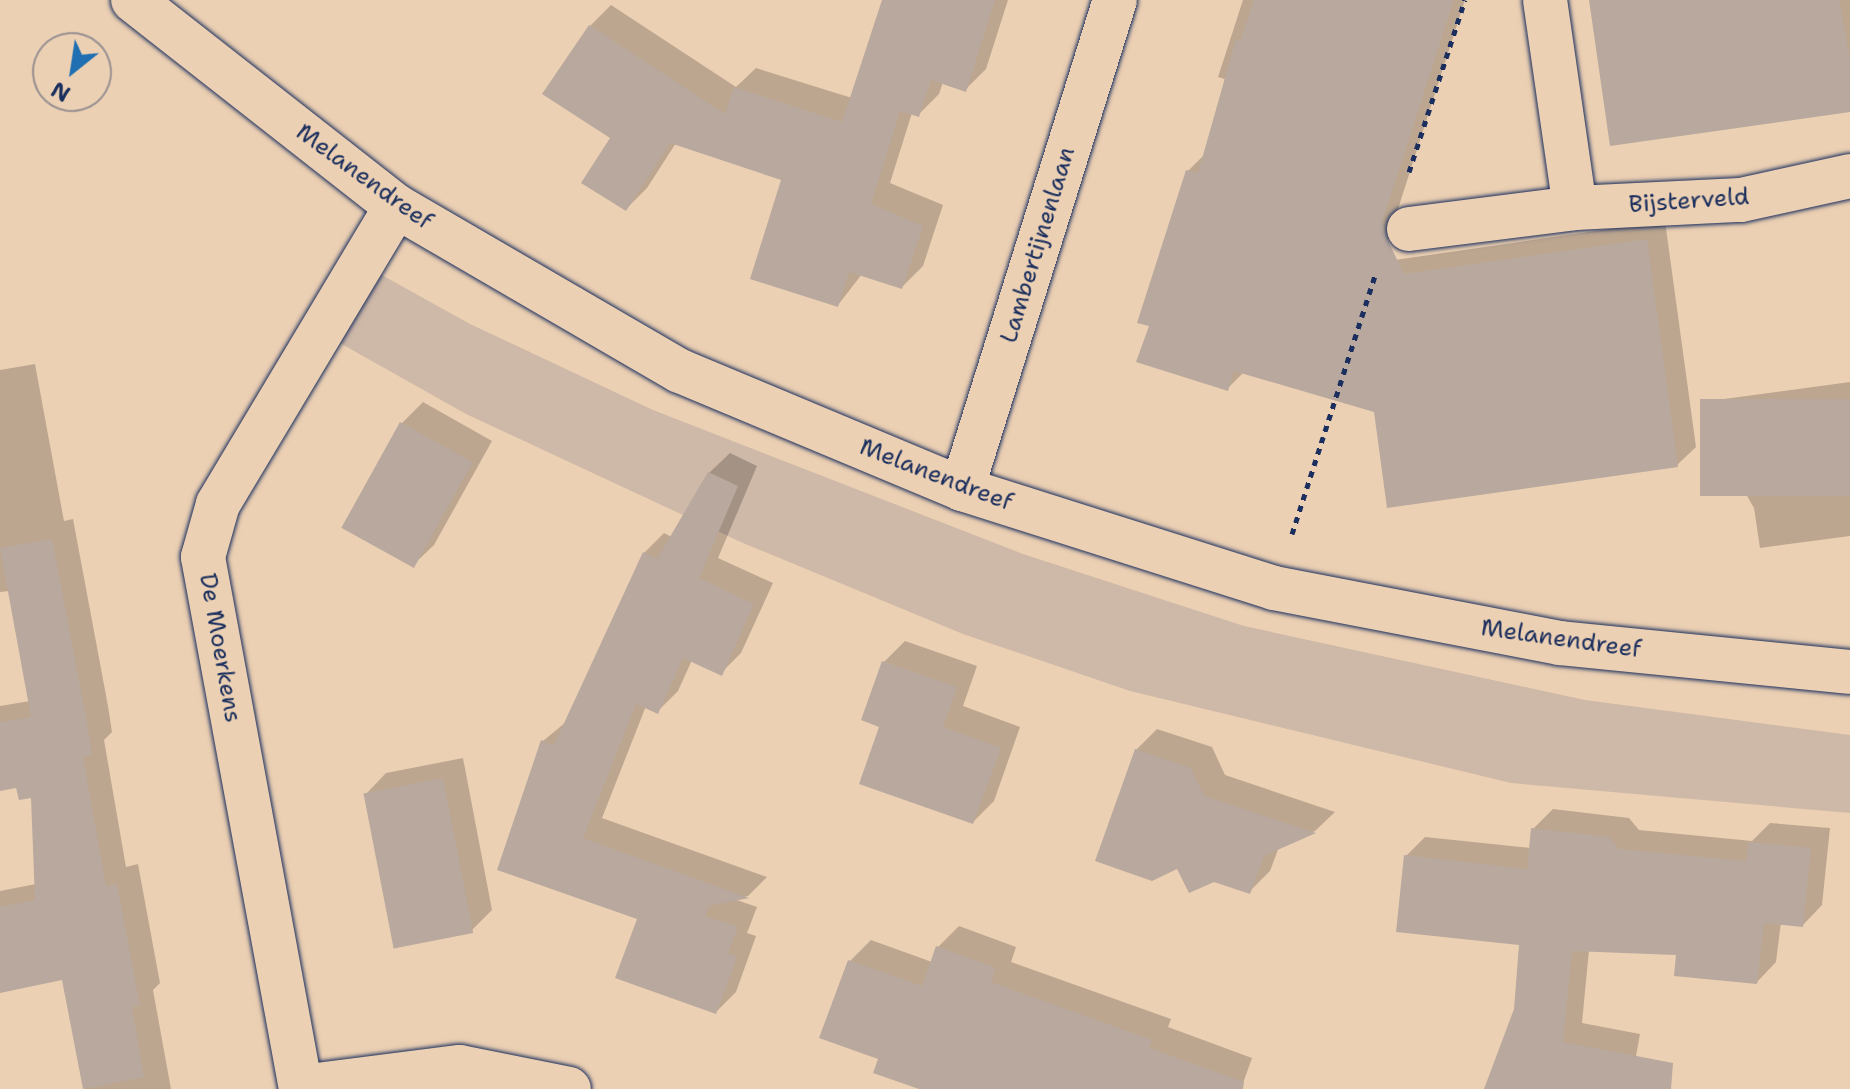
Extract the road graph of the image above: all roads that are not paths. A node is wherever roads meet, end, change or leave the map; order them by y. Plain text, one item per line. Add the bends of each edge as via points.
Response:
1 (133, 0) edge
2 (1115, 0) edge
3 (1545, 0) edge
4 (1850, 176) edge
5 (396, 206) junction
6 (1575, 208) junction
7 (1395, 244) road end
8 (962, 489) junction
9 (1850, 672) edge
10 (301, 1088) edge
11 (569, 1089) edge

1 - 5 street, Melanendreef
2 - 8 street, Lambertijnenlaan
3 - 6 street
4 - 6 street, Bijsterveld via 1741,200
5 - 8 street, Melanendreef via 680,371
5 - 10 street, De Moerkens via 218,504 203,557
6 - 7 street, Bijsterveld
8 - 9 street, Melanendreef via 1274,588 1560,643
10 - 11 street, De Moerkens via 460,1067

